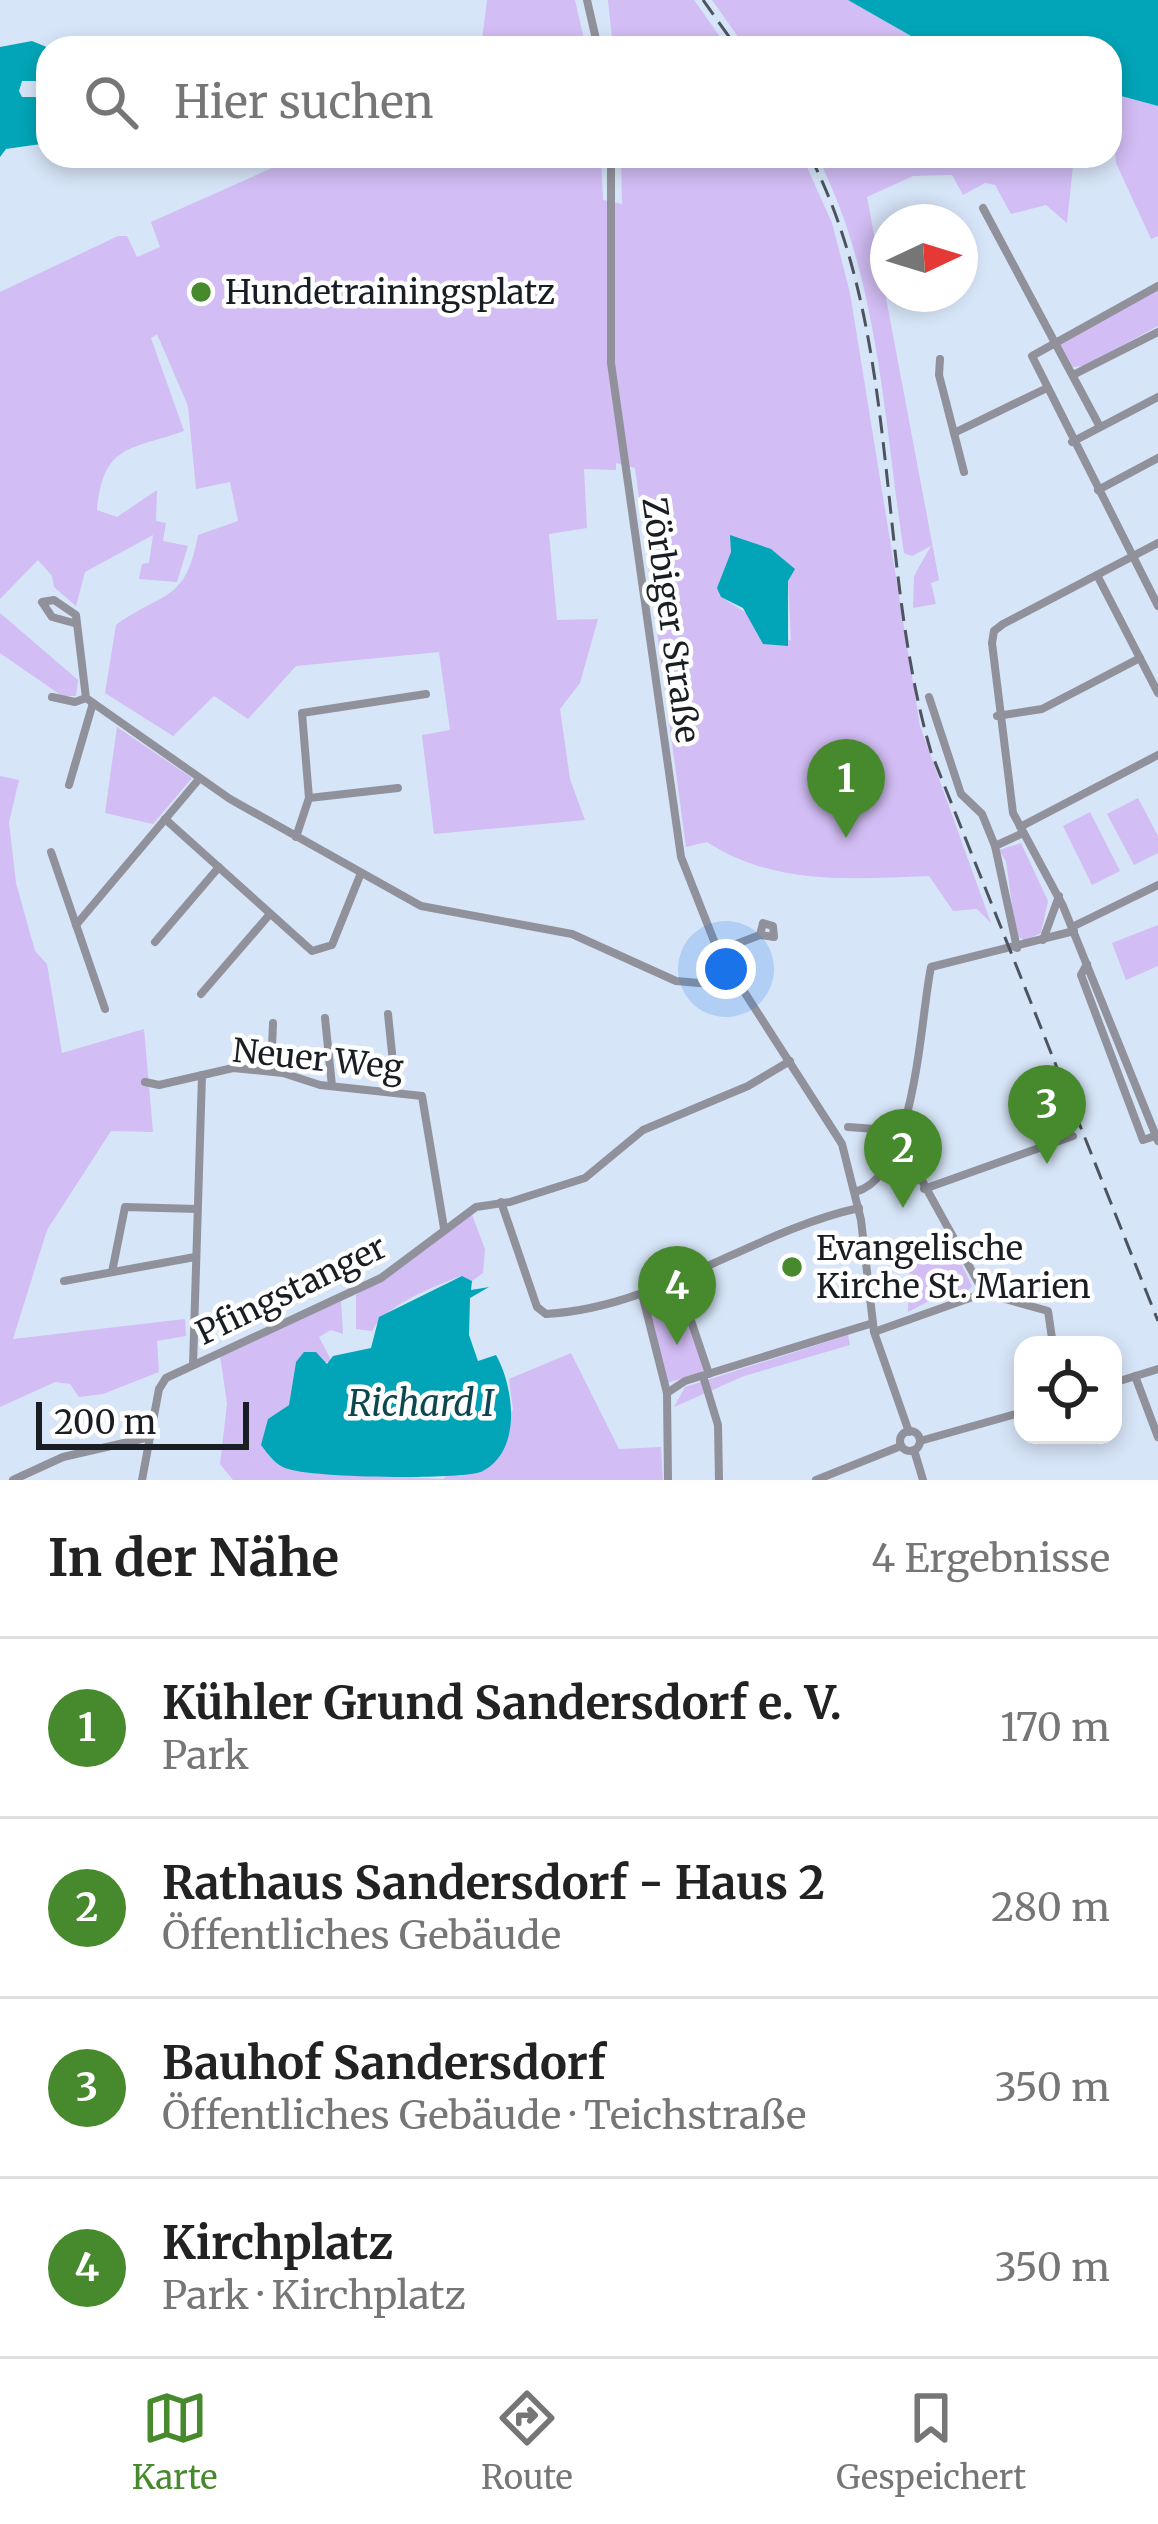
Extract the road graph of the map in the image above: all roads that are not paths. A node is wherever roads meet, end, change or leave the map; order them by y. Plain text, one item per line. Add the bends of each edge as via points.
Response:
1 (587, 0) edge
2 (595, 36) edge
3 (611, 168) edge
4 (983, 208) dead end
5 (1158, 286) edge
6 (1158, 332) edge
7 (1054, 341) junction
8 (940, 359) dead end
9 (1073, 375) junction
10 (1045, 389) junction
11 (1158, 397) edge
12 (1100, 427) junction
13 (954, 433) junction
14 (1072, 442) junction
15 (1158, 458) edge
16 (964, 472) dead end
17 (1098, 490) junction
18 (1158, 543) edge
19 (1132, 556) junction
20 (1097, 575) junction
21 (1158, 606) edge
22 (74, 623) dead end
23 (1140, 658) junction
24 (1158, 693) edge
25 (425, 694) dead end
26 (52, 697) dead end
27 (929, 697) dead end
28 (89, 700) junction
29 (998, 716) junction
30 (1158, 755) edge
31 (199, 778) junction
32 (69, 785) dead end
33 (398, 788) dead end
34 (309, 798) junction
35 (165, 819) junction
36 (1022, 830) junction
37 (296, 837) junction
38 (995, 846) junction
39 (51, 852) dead end
40 (219, 867) junction
41 (361, 873) junction
42 (1158, 885) edge
43 (1059, 896) junction
44 (270, 914) junction
45 (76, 925) junction
46 (1073, 929) junction
47 (760, 935) dead end
48 (1043, 940) junction
49 (155, 942) dead end
50 (1013, 949) junction
51 (718, 951) junction
52 (733, 978) junction
53 (201, 994) dead end
54 (105, 1009) dead end
55 (388, 1014) dead end
56 (325, 1018) dead end
57 (272, 1023) dead end
58 (1106, 1024) junction
59 (790, 1061) junction
60 (271, 1071) junction
61 (1131, 1074) junction
62 (202, 1075) junction
63 (1118, 1078) junction
64 (146, 1082) dead end
65 (332, 1086) junction
66 (395, 1092) junction
67 (848, 1127) dead end
68 (904, 1131) junction
69 (1073, 1136) dead end
70 (1157, 1137) edge
71 (888, 1158) junction
72 (924, 1189) junction
73 (855, 1192) junction
74 (501, 1202) junction
75 (859, 1208) junction
76 (197, 1209) junction
77 (445, 1228) junction
78 (195, 1257) junction
79 (112, 1272) junction
80 (64, 1281) dead end
81 (678, 1282) junction
82 (984, 1293) junction
83 (642, 1294) junction
84 (873, 1327) junction
85 (1052, 1336) edge
86 (193, 1365) junction
87 (1158, 1369) edge
88 (706, 1375) junction
89 (1135, 1376) junction
90 (1122, 1380) edge
91 (667, 1393) junction
92 (1014, 1415) edge
93 (909, 1432) junction
94 (150, 1437) junction
95 (1158, 1437) edge
96 (917, 1446) junction
97 (901, 1447) junction
98 (13, 1480) edge
99 (142, 1480) edge
100 (668, 1480) edge
101 (719, 1480) edge
102 (816, 1480) edge
103 (923, 1480) edge

1 - 2 street
3 - 51 street, Zörbiger Straße via 608,305 617,405 676,833
4 - 7 street
5 - 7 street
6 - 9 street
7 - 9 street
7 - 10 street via 1032,356
8 - 13 street
9 - 12 street
10 - 13 street
10 - 14 street
11 - 12 street
12 - 14 street
13 - 16 street
14 - 17 street
15 - 17 street
17 - 19 street
18 - 19 street
19 - 20 street
19 - 21 street
20 - 23 street
20 - 29 street via 994,631
22 - 28 street
23 - 24 street
23 - 29 street via 1042,709
25 - 34 street via 302,713
26 - 28 street
27 - 38 street via 962,794 982,814
28 - 31 street
28 - 32 street
29 - 36 street via 1010,803
30 - 36 street
31 - 35 street
31 - 37 street
33 - 34 street
34 - 37 street
35 - 40 street
35 - 45 street
36 - 38 street
36 - 43 street
37 - 41 street
38 - 50 street
39 - 45 street
40 - 44 street
40 - 49 street
41 - 44 street via 332,945 311,950
41 - 52 street via 430,909 572,934 676,981
42 - 46 street
43 - 46 street
43 - 48 street
44 - 53 street
45 - 54 street
46 - 48 street
46 - 58 street via 1087,964 1081,975
47 - 51 street
48 - 50 street
50 - 68 street via 931,967
51 - 52 street, Zörbiger Straße
52 - 59 street, Zörbiger Straße
55 - 66 street
56 - 65 street
57 - 60 street
58 - 61 street
58 - 63 street
59 - 73 street, Zörbiger Straße via 836,1130
59 - 74 street, Pfingstanger via 643,1130 591,1175
60 - 62 street, Neuer Weg
60 - 65 street, Neuer Weg
61 - 63 street
61 - 70 street
62 - 64 street, Neuer Weg
62 - 76 street, Pfingstanger
63 - 70 street via 1143,1140
65 - 66 street, Neuer Weg
66 - 77 street, Neuer Weg via 427,1102
67 - 68 street
68 - 71 street
69 - 72 street
71 - 72 street
71 - 73 street via 874,1183
72 - 82 street
73 - 75 street, Zörbiger Straße
74 - 77 street, Pfingstanger
74 - 83 street via 546,1314
75 - 81 street
75 - 84 street, Zörbiger Straße
76 - 78 street, Pfingstanger
76 - 79 street via 125,1207
77 - 86 street, Pfingstanger via 381,1278
78 - 79 street
78 - 86 street, Pfingstanger
79 - 80 street
81 - 83 street
81 - 88 street
82 - 84 street
82 - 85 street via 1048,1311
83 - 91 street
84 - 88 street
84 - 93 street, Zörbiger Straße
86 - 94 street via 161,1383
87 - 89 street
88 - 91 street
88 - 101 street
89 - 90 street
89 - 95 street
91 - 100 street
92 - 96 street
93 - 96 street
93 - 97 street
94 - 98 street via 63,1457
94 - 99 street
96 - 97 street
96 - 103 street
97 - 102 street

